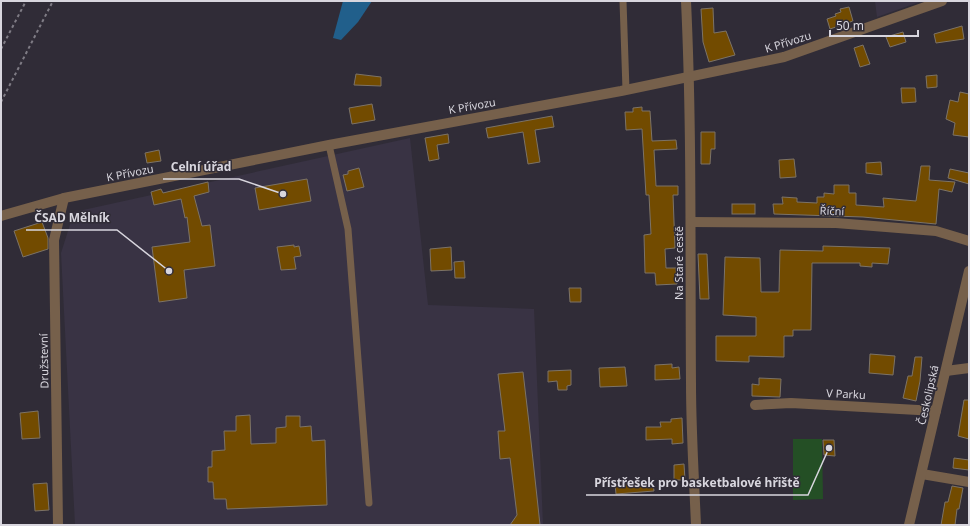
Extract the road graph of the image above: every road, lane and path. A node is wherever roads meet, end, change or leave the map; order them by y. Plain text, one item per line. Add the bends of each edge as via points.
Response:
1 (26, 1) edge
2 (53, 1) edge
3 (623, 1) edge
4 (686, 1) edge
5 (942, 1) edge
6 (1, 49) edge
7 (690, 77) junction
8 (626, 90) junction
9 (1, 102) edge
10 (329, 145) junction
11 (64, 198) junction
12 (1, 216) edge
13 (692, 222) junction
14 (969, 241) edge
15 (969, 271) edge
16 (969, 368) edge
17 (946, 371) junction
18 (755, 405) dead end
19 (936, 411) junction
20 (922, 474) junction
21 (969, 482) edge
22 (369, 503) dead end
23 (58, 525) edge
24 (696, 525) edge
25 (909, 525) edge

1 - 6 path
2 - 9 path
3 - 8 lane
4 - 7 street, Na Staré cestě
5 - 7 street, K Přívozu via 784,57
7 - 8 street, K Přívozu
7 - 13 street, Na Staré cestě
8 - 10 street, K Přívozu
10 - 11 street, K Přívozu
10 - 22 lane via 348,229
11 - 12 street, K Přívozu
11 - 23 street, Družstevní via 54,240
13 - 14 street, Říční via 836,223 936,231
13 - 24 street, Na Staré cestě via 691,384
15 - 17 street, Českolipská
16 - 17 street
17 - 19 street, Českolipská
18 - 19 street, V Parku via 791,403
19 - 20 street, Českolipská
20 - 21 street
20 - 25 street, Českolipská

